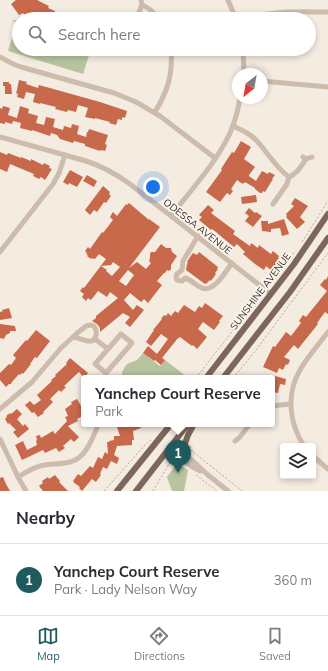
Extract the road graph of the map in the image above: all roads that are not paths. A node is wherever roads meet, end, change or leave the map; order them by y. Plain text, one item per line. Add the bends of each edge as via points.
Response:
1 (228, 0) edge
2 (142, 3) edge
3 (154, 12) edge
4 (233, 12) edge
5 (276, 12) edge
6 (316, 12) edge
7 (316, 12) edge
8 (328, 12) edge
9 (171, 56) edge
10 (244, 56) edge
11 (0, 57) edge
12 (244, 68) edge
13 (268, 82) edge
14 (328, 87) edge
15 (238, 104) edge
16 (155, 112) junction
17 (233, 126) junction
18 (0, 136) edge
19 (65, 155) junction
20 (312, 157) dead end
21 (215, 158) junction
22 (289, 176) junction
23 (273, 204) dead end
24 (328, 214) edge
25 (171, 216) junction
26 (328, 220) edge
27 (314, 235) junction
28 (198, 236) junction
29 (328, 238) edge
30 (0, 252) edge
31 (232, 263) junction
32 (271, 294) junction
33 (282, 302) junction
34 (328, 332) edge
35 (74, 337) junction
36 (95, 339) junction
37 (108, 349) junction
38 (208, 375) edge
39 (225, 375) edge
40 (290, 404) junction
41 (275, 406) edge
42 (0, 409) edge
43 (168, 427) edge
44 (186, 427) edge
45 (192, 427) edge
46 (247, 427) edge
47 (97, 428) dead end
48 (157, 438) junction
49 (0, 439) edge
50 (243, 443) dead end
51 (302, 443) edge
52 (170, 446) junction
53 (182, 452) junction
54 (316, 459) edge
55 (328, 469) edge
56 (208, 475) junction
57 (18, 477) junction
58 (26, 491) edge
59 (117, 491) edge
60 (136, 491) edge
61 (228, 491) edge

1 - 4 street
2 - 3 street
5 - 6 street
7 - 8 street
9 - 16 street via 170,79
10 - 12 street
11 - 16 street via 21,67 124,96
13 - 14 street
15 - 17 street
16 - 21 street
17 - 21 street
17 - 22 street via 256,140 277,166
18 - 19 street, ODESSA AVENUE
19 - 25 street, ODESSA AVENUE via 93,163 113,173
19 - 30 street via 52,184
20 - 22 street via 304,158 297,171
21 - 25 street
22 - 23 street via 287,184
24 - 27 main road, SUNSHINE AVENUE
25 - 28 street, ODESSA AVENUE
26 - 27 main road
27 - 32 main road, SUNSHINE AVENUE
28 - 31 street, ODESSA AVENUE
28 - 31 street via 183,261 182,270 176,276 178,280 189,279 202,288 208,288 215,284
29 - 33 main road
31 - 32 street, ODESSA AVENUE
32 - 33 main road
32 - 38 main road, SUNSHINE AVENUE
33 - 39 main road
34 - 40 street via 297,376
35 - 36 street via 88,342
35 - 36 street via 86,326 91,325 96,330
35 - 42 street via 61,348 35,379
36 - 37 street
37 - 37 street via 95,364 106,373 132,343 121,334
40 - 41 street
40 - 51 street via 293,421
43 - 48 main road
44 - 52 main road
45 - 53 main road
46 - 50 street via 237,439
47 - 57 street via 85,452 74,461 40,466
48 - 52 main road
48 - 59 main road
49 - 57 street
52 - 53 street
52 - 56 street via 175,454
52 - 60 main road
53 - 56 street
54 - 55 street
56 - 61 street
57 - 58 street

